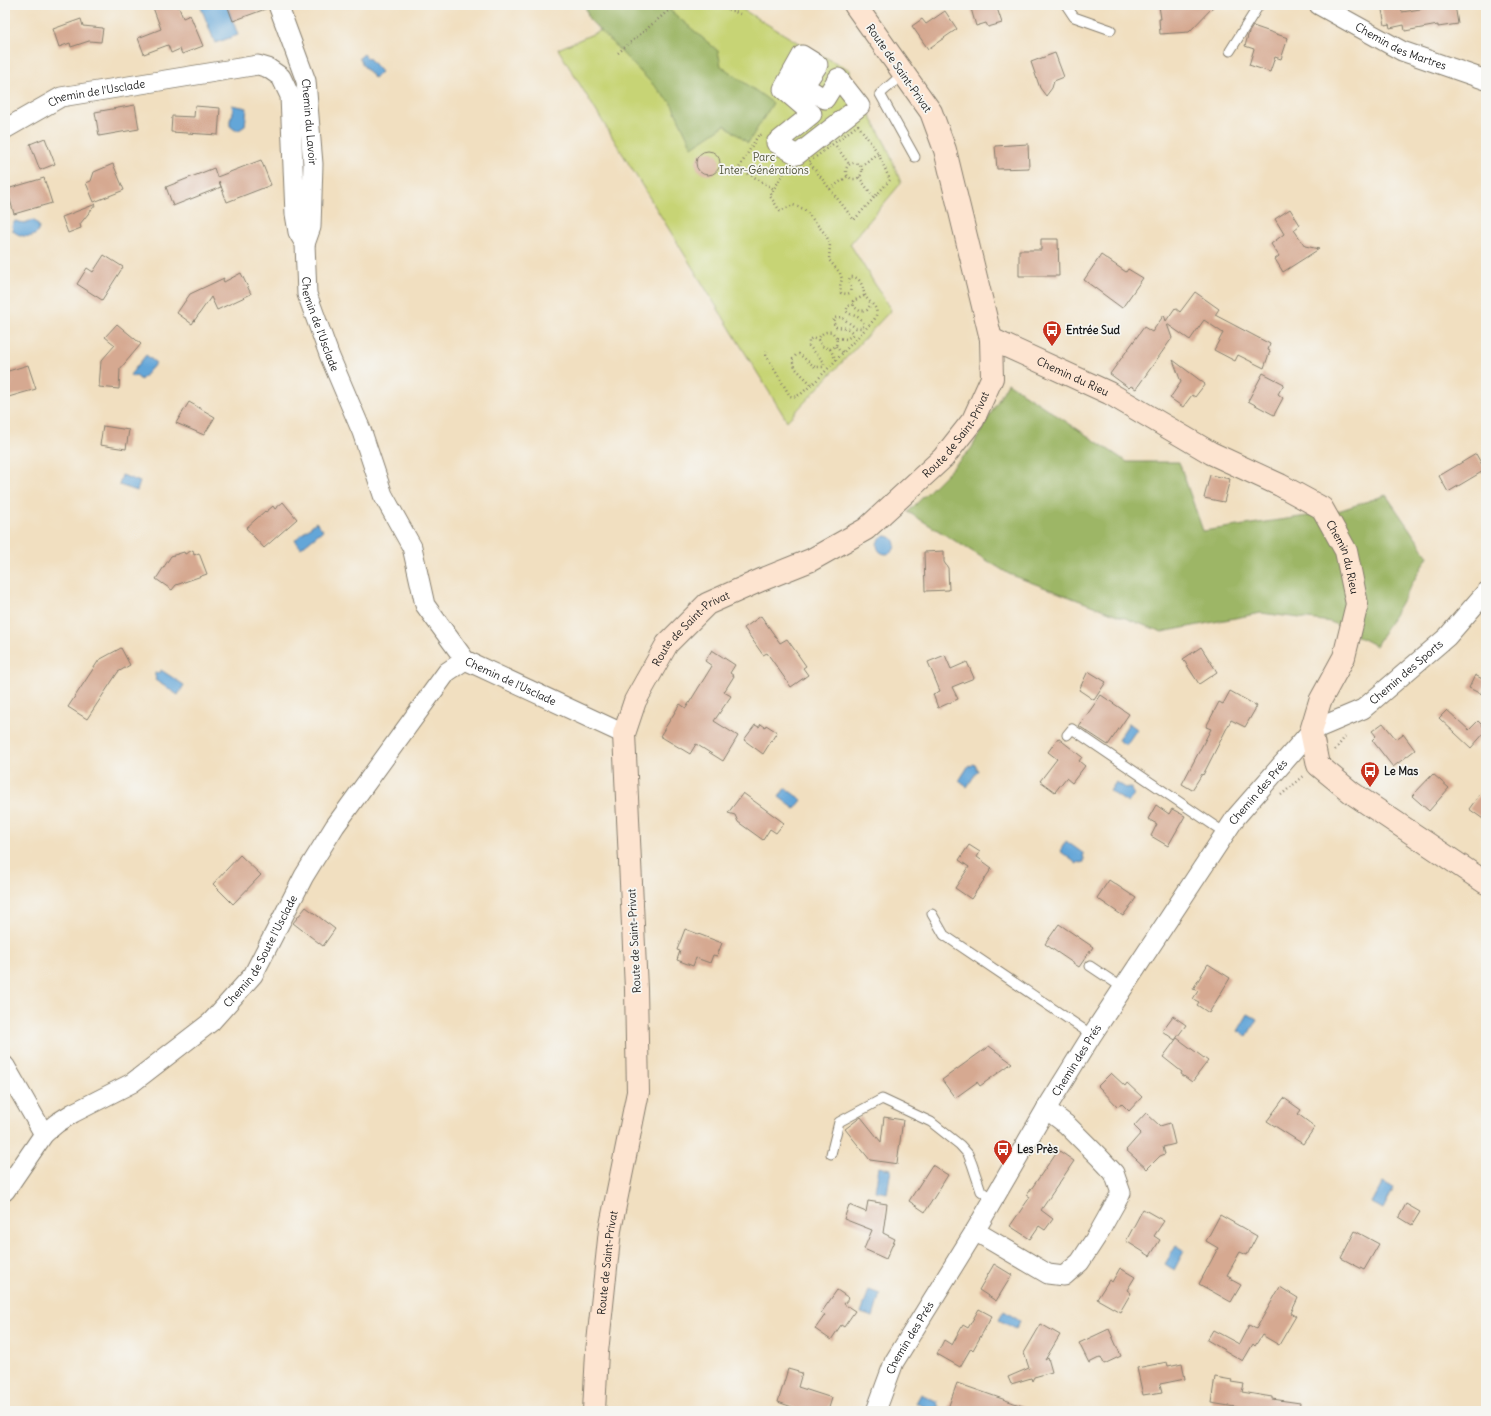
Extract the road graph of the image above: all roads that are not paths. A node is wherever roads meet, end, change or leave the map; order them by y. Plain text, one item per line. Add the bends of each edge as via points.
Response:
1 (278, 5) edge
2 (855, 5) edge
3 (1066, 5) edge
4 (1259, 5) edge
5 (1319, 5) edge
6 (1111, 30) dead end
7 (1230, 51) dead end
8 (904, 73) junction
9 (1486, 80) edge
10 (5, 129) edge
11 (794, 154) joint
12 (915, 157) dead end
13 (305, 244) junction
14 (991, 338) junction
15 (1486, 592) edge
16 (466, 660) junction
17 (1311, 731) junction
18 (624, 734) junction
19 (1067, 735) dead end
20 (1225, 833) junction
21 (1486, 883) edge
22 (932, 914) dead end
23 (1090, 966) dead end
24 (1123, 988) junction
25 (1092, 1035) junction
26 (5, 1066) edge
27 (1046, 1109) junction
28 (44, 1134) junction
29 (831, 1154) dead end
30 (5, 1191) edge
31 (992, 1199) junction
32 (975, 1230) junction
33 (594, 1411) edge
34 (876, 1411) edge

1 - 13 street, Chemin du Lavoir via 306,81 313,164 311,226
2 - 8 street, Route de Saint-Privat
3 - 6 lane via 1074,17
4 - 7 lane
5 - 9 street, Chemin des Martres via 1402,51
8 - 12 lane via 880,94
8 - 14 street, Route de Saint-Privat via 931,112 943,143
10 - 13 street, Chemin de l'Usclade via 61,97 258,65 268,68 281,78 290,96 295,214 298,232
11 - 11 street via 797,155 860,106 838,78 825,99 804,86 818,65 802,55 782,89 812,114 776,143
13 - 16 street, Chemin de l'Usclade via 307,294 362,432 383,495 412,547 425,605
14 - 17 street, Chemin du Rieu via 1109,393 1212,453 1322,508 1346,551 1356,604 1344,657 1320,700
14 - 18 street, Route de Saint-Privat via 992,378 973,420 943,458 866,529 811,560 707,604 666,644 635,701
15 - 17 street, Chemin des Sports via 1448,637 1363,709
16 - 18 street, Chemin de l'Usclade
16 - 28 street, Chemin de Soute l'Usclade via 447,672 335,826 304,876 253,976 211,1022 132,1083 73,1113
17 - 20 street, Chemin des Prés via 1236,816
17 - 21 street, Chemin du Rieu via 1318,765 1352,793
18 - 33 street, Route de Saint-Privat via 636,989 638,1092 610,1230 597,1352
19 - 20 lane via 1072,729
20 - 24 street, Chemin des Prés
22 - 25 lane via 944,935
23 - 24 lane
24 - 25 street, Chemin des Prés
25 - 27 street, Chemin des Prés
26 - 28 street
27 - 31 street, Chemin des Prés
27 - 32 street via 1067,1125 1114,1173 1121,1193 1098,1236 1080,1262 1064,1276 1048,1274
28 - 30 street, Chemin de Soute l'Usclade
29 - 31 lane via 839,1122 882,1099 931,1122 960,1145 968,1154 981,1192
31 - 32 street, Chemin des Prés
32 - 34 street, Chemin des Prés via 894,1362

